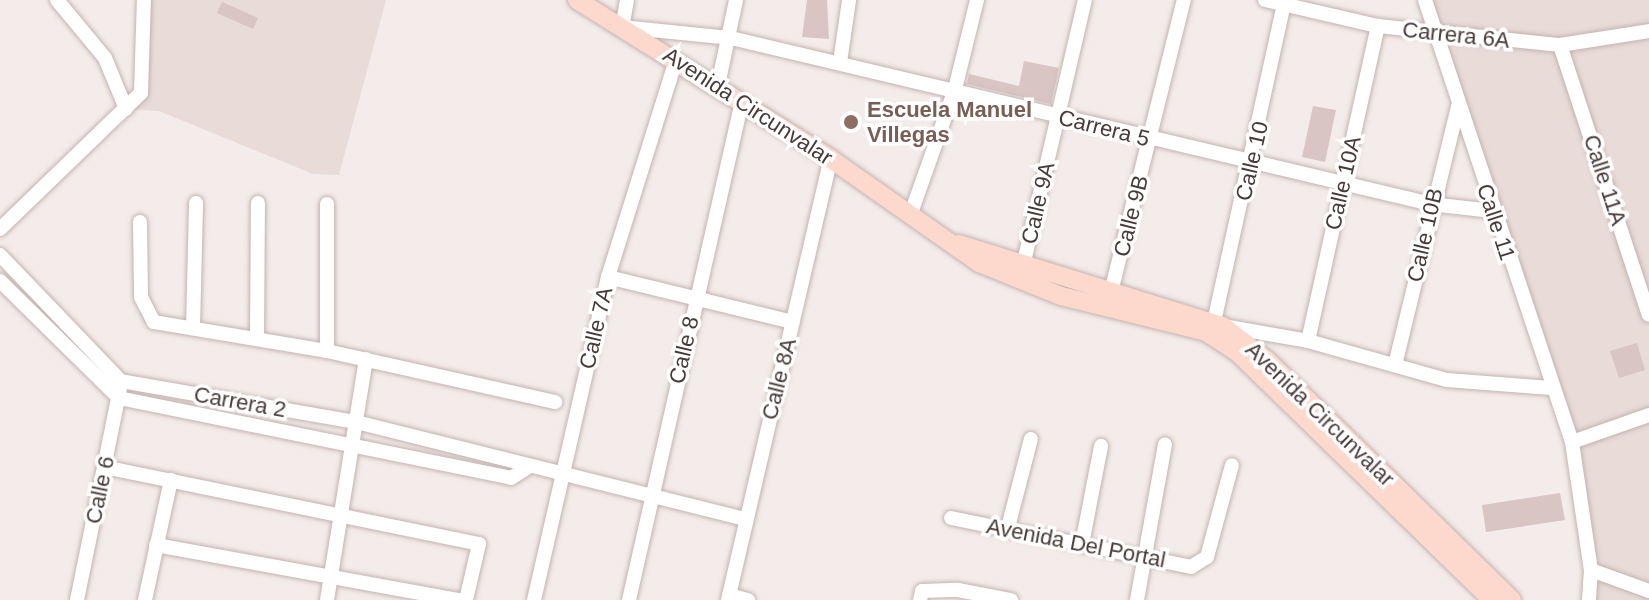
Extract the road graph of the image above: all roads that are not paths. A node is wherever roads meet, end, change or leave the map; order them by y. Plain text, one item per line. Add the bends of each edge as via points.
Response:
1 (57, 0) edge
2 (144, 0) edge
3 (577, 0) edge
4 (627, 0) edge
5 (736, 0) edge
6 (849, 0) edge
7 (977, 0) edge
8 (1085, 0) edge
9 (1184, 0) edge
10 (1265, 0) edge
11 (1425, 0) edge
12 (1285, 2) edge
13 (1378, 26) junction
14 (622, 27) junction
15 (1649, 31) edge
16 (1436, 34) junction
17 (731, 38) junction
18 (1560, 45) junction
19 (676, 60) junction
20 (840, 62) junction
21 (718, 85) junction
22 (955, 89) junction
23 (742, 101) junction
24 (1458, 106) junction
25 (126, 109) junction
26 (1058, 116) junction
27 (1151, 140) junction
28 (831, 159) junction
29 (1253, 160) junction
30 (1344, 181) junction
31 (196, 203) dead end
32 (258, 203) dead end
33 (327, 204) dead end
34 (1431, 204) junction
35 (1492, 211) junction
36 (910, 216) junction
37 (140, 222) dead end
38 (0, 229) edge
39 (956, 244) junction
40 (0, 255) edge
41 (1023, 266) junction
42 (608, 277) junction
43 (0, 281) edge
44 (1111, 292) junction
45 (696, 297) junction
46 (1649, 315) edge
47 (793, 322) junction
48 (1219, 324) junction
49 (193, 328) junction
50 (257, 338) junction
51 (1308, 341) junction
52 (327, 351) junction
53 (366, 359) junction
54 (1395, 365) junction
55 (121, 381) junction
56 (1551, 388) junction
57 (119, 398) junction
58 (555, 402) dead end
59 (1649, 415) edge
60 (356, 422) junction
61 (1031, 439) dead end
62 (1572, 442) junction
63 (352, 444) junction
64 (1165, 445) dead end
65 (1101, 446) dead end
66 (1232, 465) dead end
67 (104, 467) junction
68 (527, 468) junction
69 (562, 473) junction
70 (171, 480) junction
71 (651, 494) junction
72 (341, 513) junction
73 (951, 518) dead end
74 (744, 519) junction
75 (1007, 531) junction
76 (1082, 544) junction
77 (156, 545) junction
78 (1144, 555) junction
79 (1591, 570) junction
80 (331, 574) junction
81 (1649, 591) edge
82 (729, 598) edge
83 (77, 600) edge
84 (145, 600) edge
85 (327, 600) edge
86 (459, 600) edge
87 (466, 600) edge
88 (534, 600) edge
89 (629, 600) edge
90 (748, 600) edge
91 (920, 600) edge
92 (1011, 600) edge
93 (1137, 600) edge
94 (1492, 600) edge
95 (1512, 600) edge
96 (1589, 600) edge

1 - 25 street via 105,58
2 - 25 street via 145,78
3 - 14 main road, Avenida Circunvalar
4 - 14 street
5 - 17 street
6 - 20 street
7 - 22 street
8 - 26 street, Calle 9A
9 - 27 street, Calle 9B
10 - 12 street, Carrera 6A
11 - 16 street, Calle 11
12 - 13 street, Carrera 6A
12 - 29 street, Calle 10
13 - 16 street, Carrera 6A
13 - 30 street, Calle 10A
14 - 17 street, Carrera 5
14 - 19 main road, Avenida Circunvalar
15 - 18 street, Carrera 6A
16 - 18 street, Carrera 6A
16 - 24 street, Calle 11
17 - 20 street, Carrera 5
17 - 21 street
18 - 46 street, Calle 11A
19 - 21 main road, Avenida Circunvalar
19 - 42 street, Calle 7A
20 - 22 street, Carrera 5
21 - 23 main road, Avenida Circunvalar
22 - 26 street, Carrera 5
22 - 36 street
23 - 28 main road, Avenida Circunvalar
23 - 45 street, Calle 8
24 - 34 street, Calle 10B
24 - 35 street, Calle 11
25 - 38 street
26 - 27 street, Carrera 5
26 - 41 street, Calle 9A
27 - 29 street, Carrera 5
27 - 44 street, Calle 9B
28 - 36 main road, Avenida Circunvalar
28 - 47 street, Calle 8A
29 - 30 street, Carrera 5
29 - 48 street, Calle 10
30 - 34 street, Carrera 5
30 - 51 street, Calle 10A
31 - 49 street
32 - 50 street
33 - 52 street
34 - 35 street, Carrera 5
34 - 54 street, Calle 10B
35 - 56 street, Calle 11
36 - 39 main road, Avenida Circunvalar
37 - 49 street via 143,310 154,322
39 - 41 main road, Avenida Circunvalar
39 - 94 main road, Avenida Circunvalar via 979,263 1014,278 1206,332 1237,352
40 - 55 street
41 - 44 main road, Avenida Circunvalar
42 - 45 street
42 - 69 street, Calle 7A
43 - 57 street
44 - 48 main road, Avenida Circunvalar
45 - 47 street
45 - 71 street, Calle 8
47 - 74 street, Calle 8A
48 - 51 street
48 - 95 main road, Avenida Circunvalar via 1269,362
49 - 50 street
50 - 52 street
51 - 54 street
52 - 53 street
53 - 58 street
53 - 60 street
54 - 56 street via 1497,388
55 - 57 street, Calle 6
55 - 60 street, Carrera 2
56 - 62 street, Calle 11
57 - 63 street, Carrera 2
57 - 67 street, Calle 6
59 - 62 street
60 - 63 street
60 - 68 street, Carrera 2
61 - 75 street
62 - 79 street, Calle 11
63 - 68 street, Carrera 2 via 511,478
63 - 72 street
64 - 78 street
65 - 76 street
66 - 78 street, Avenida Del Portal via 1201,565
67 - 70 street
67 - 83 street, Calle 6
68 - 69 street, Carrera 2
69 - 71 street, Carrera 2
69 - 88 street, Calle 7A
70 - 72 street
70 - 77 street
71 - 74 street, Carrera 2
71 - 89 street, Calle 8
72 - 80 street
72 - 87 street via 479,544
73 - 75 street, Avenida Del Portal
74 - 82 street, Calle 8A
75 - 76 street, Avenida Del Portal
76 - 78 street, Avenida Del Portal
77 - 80 street
77 - 84 street
78 - 93 street
79 - 81 street
79 - 96 street, Calle 11
80 - 85 street
80 - 86 street
82 - 90 street
91 - 92 street via 922,591 958,590

